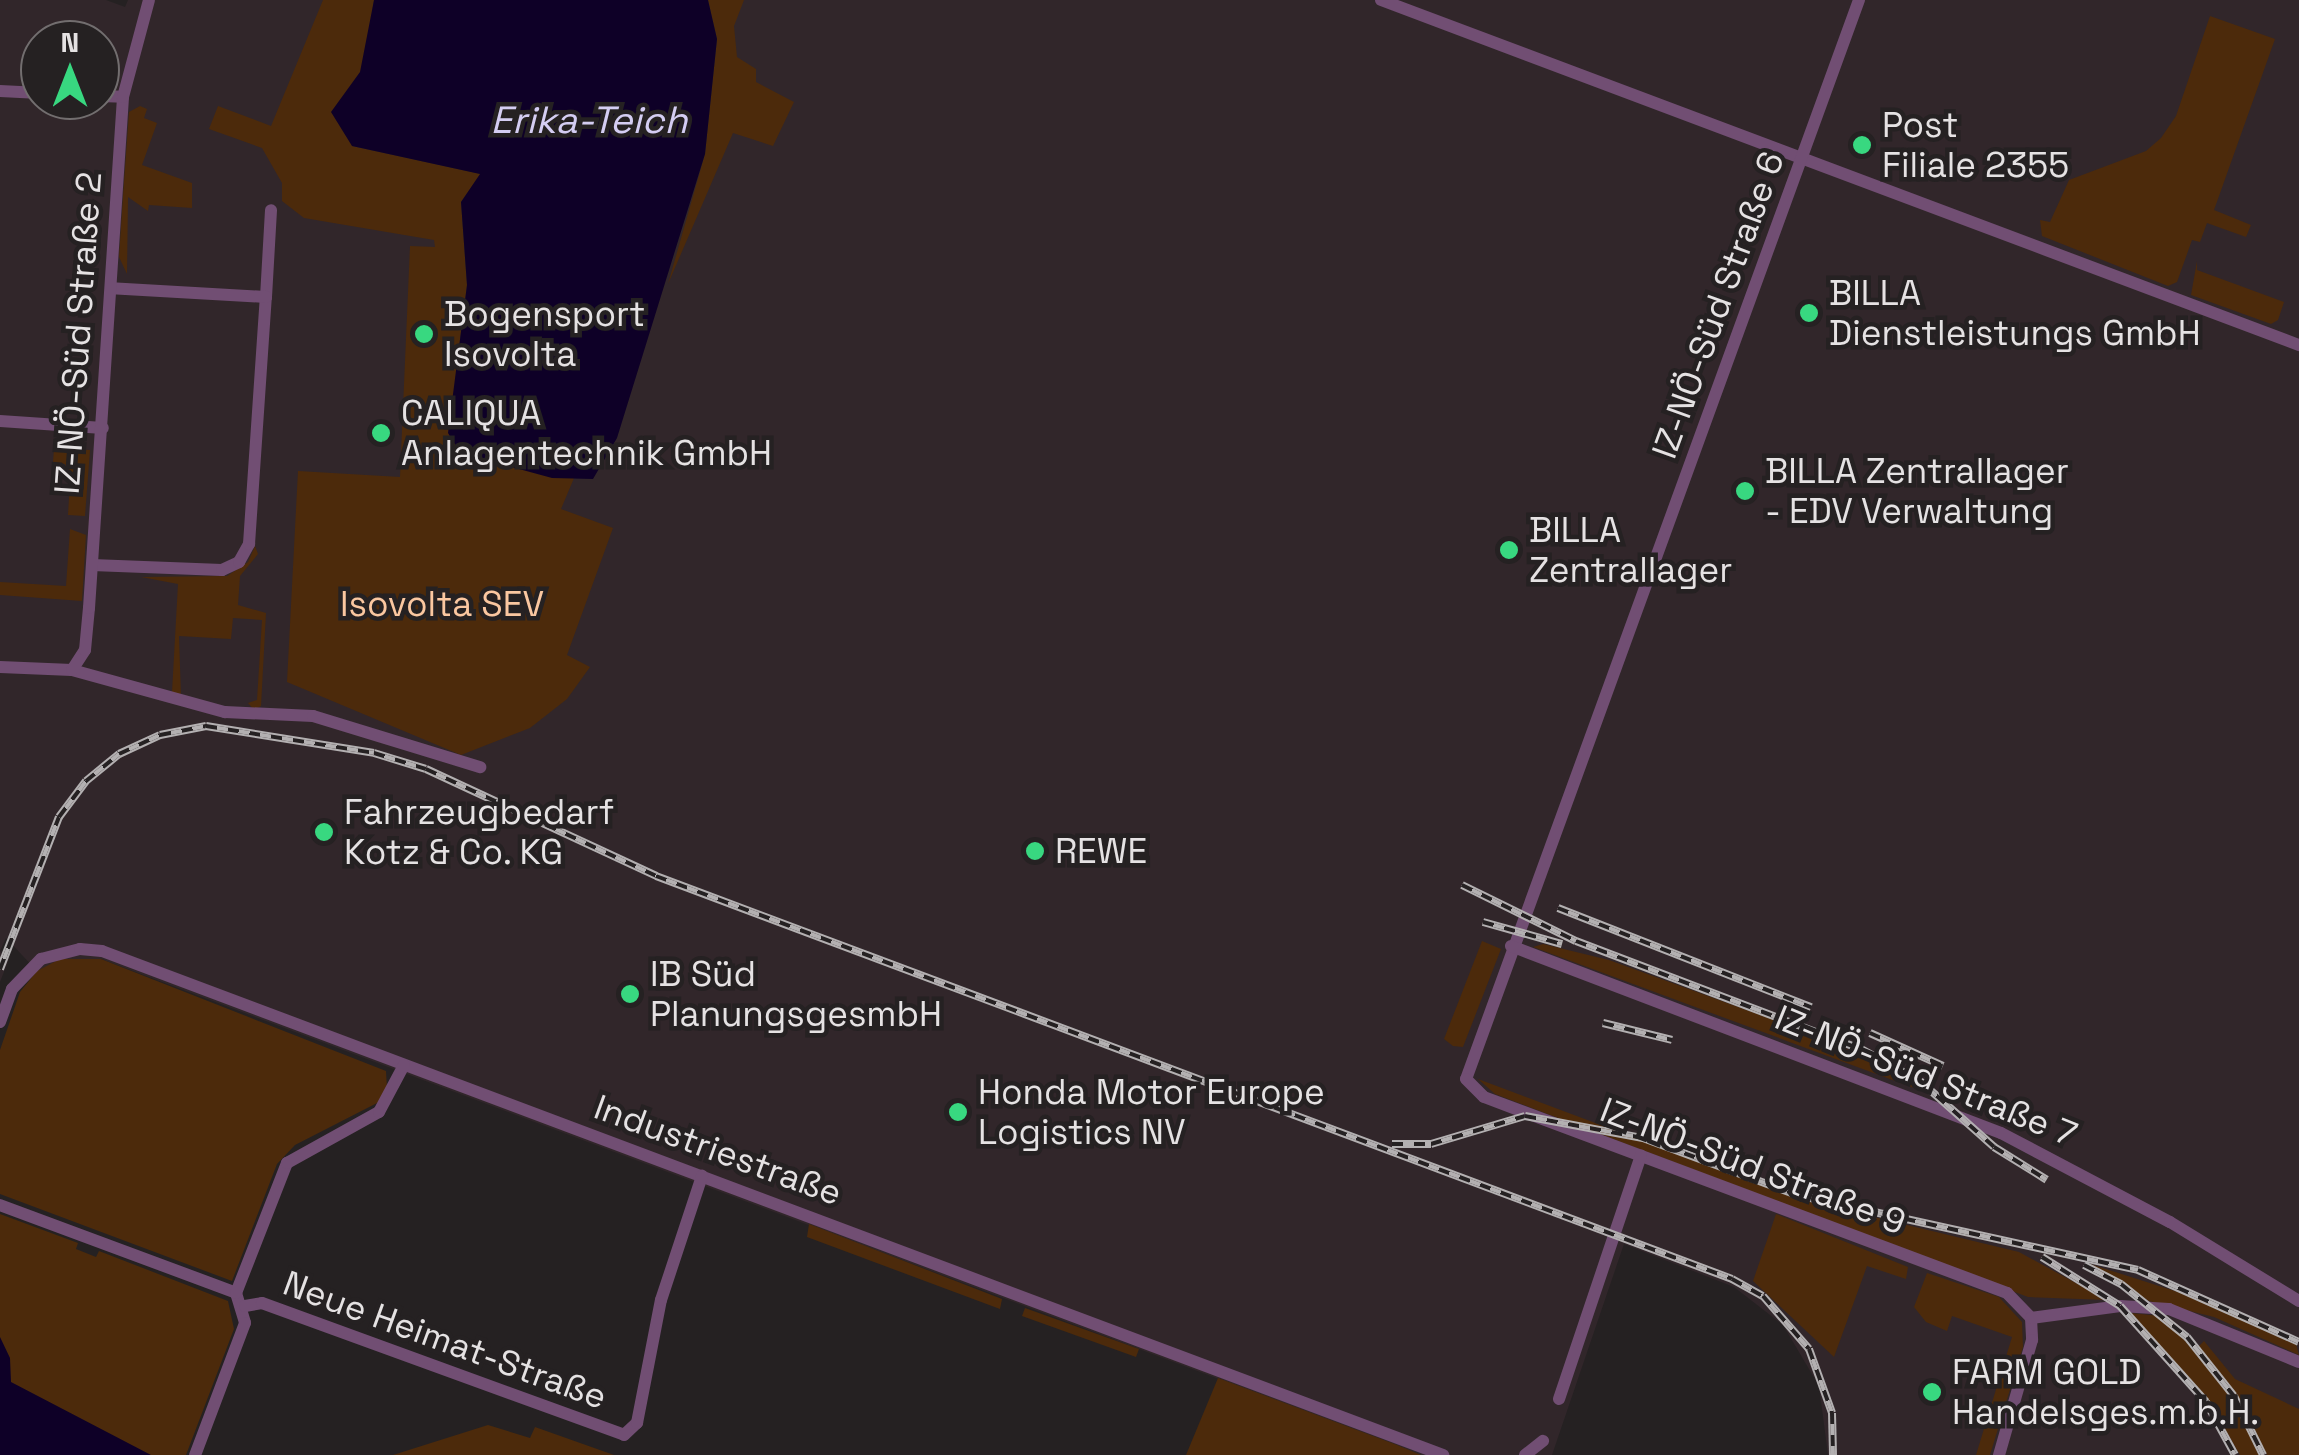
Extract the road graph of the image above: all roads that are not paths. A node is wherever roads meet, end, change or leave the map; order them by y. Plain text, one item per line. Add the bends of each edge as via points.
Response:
1 (149, 0) edge
2 (1381, 0) edge
3 (1859, 0) edge
4 (120, 97) edge
5 (123, 97) junction
6 (1803, 160) junction
7 (271, 210) dead end
8 (112, 288) junction
9 (266, 297) junction
10 (2299, 345) edge
11 (0, 421) edge
12 (103, 428) junction
13 (92, 565) junction
14 (0, 666) edge
15 (72, 670) junction
16 (480, 768) dead end
17 (1511, 946) junction
18 (0, 1022) edge
19 (404, 1065) junction
20 (1466, 1080) joint
21 (1641, 1155) junction
22 (702, 1176) junction
23 (0, 1205) edge
24 (236, 1293) junction
25 (2299, 1300) edge
26 (244, 1306) junction
27 (2031, 1318) junction
28 (2299, 1362) edge
29 (1559, 1399) dead end
30 (1543, 1441) dead end
31 (196, 1455) edge
32 (1443, 1455) edge
33 (1526, 1455) edge
34 (1999, 1455) edge

1 - 5 street, IZ-NÖ-Süd Straße 2
2 - 6 street
3 - 6 street, IZ-NÖ-Süd Straße 6
4 - 5 street
5 - 8 street, IZ-NÖ-Süd Straße 2
6 - 10 street
6 - 17 street, IZ-NÖ-Süd Straße 6
7 - 9 street
8 - 9 street
8 - 12 street, IZ-NÖ-Süd Straße 2
9 - 13 street via 249,544 239,562 222,570
11 - 12 street
12 - 13 street, IZ-NÖ-Süd Straße 2
13 - 15 street, IZ-NÖ-Süd Straße 2 via 85,650
14 - 15 street
15 - 16 street via 226,712 313,716
17 - 20 street, IZ-NÖ-Süd Straße 6
17 - 25 street, IZ-NÖ-Süd Straße 7 via 2001,1134 2170,1222
18 - 19 street, Industriestraße via 26,971 80,948
19 - 22 street, Industriestraße
19 - 24 street via 379,1112 287,1163
20 - 21 street, IZ-NÖ-Süd Straße 9 via 1484,1097
21 - 27 street, IZ-NÖ-Süd Straße 9 via 2022,1305
21 - 29 street
22 - 26 street, Neue Heimat-Straße via 658,1312 637,1423 624,1434 262,1303
22 - 32 street, Industriestraße
23 - 24 street
24 - 26 street
26 - 31 street via 245,1324
27 - 28 street via 2120,1306 2169,1310
27 - 34 street via 2027,1360
30 - 33 street

